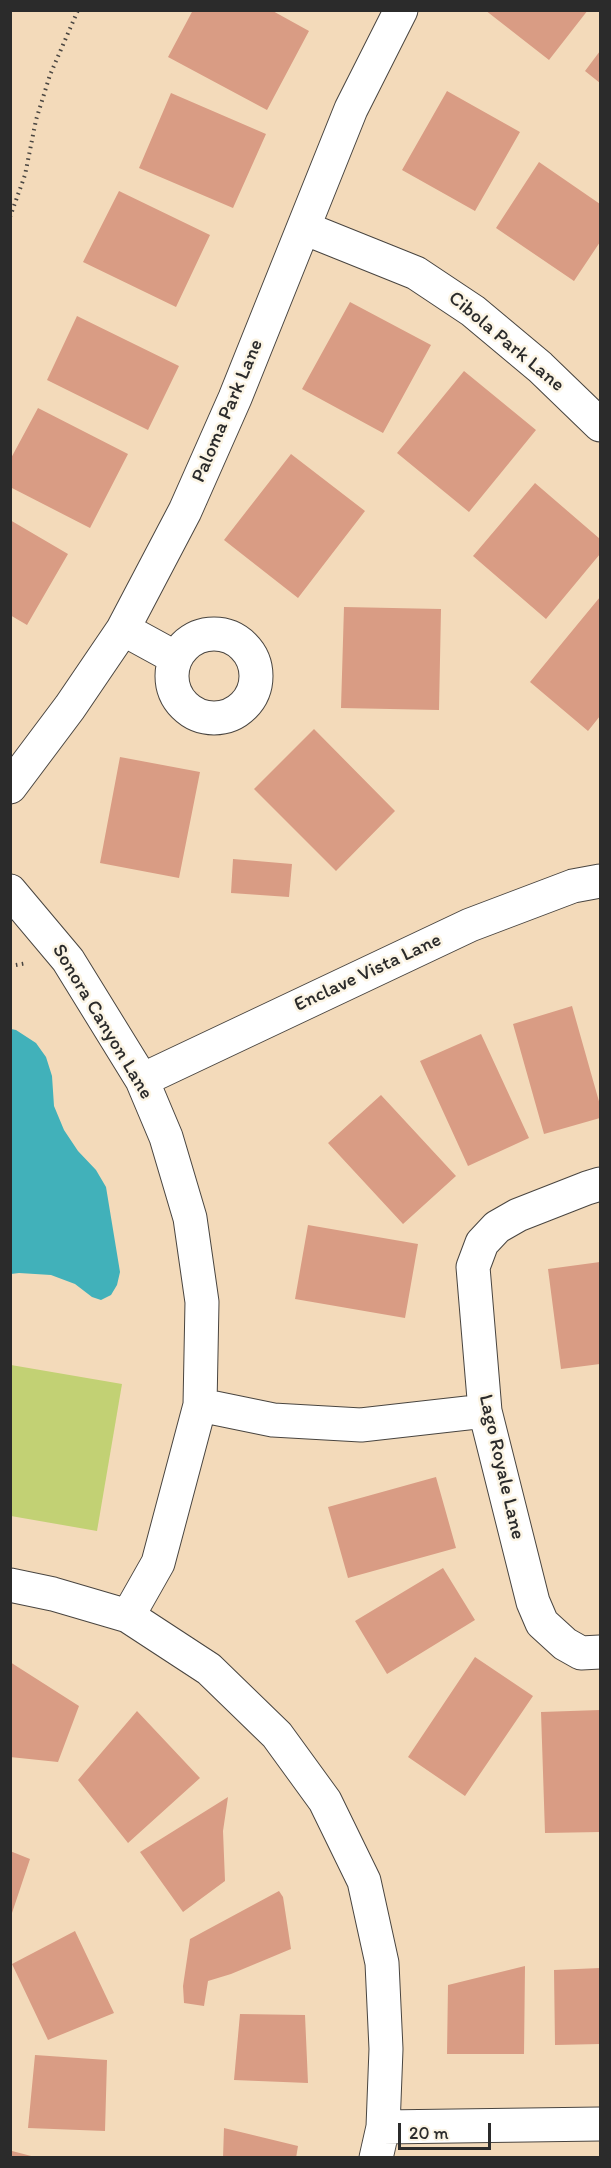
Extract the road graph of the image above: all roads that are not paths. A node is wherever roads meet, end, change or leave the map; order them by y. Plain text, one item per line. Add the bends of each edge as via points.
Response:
1 (401, 10) edge
2 (304, 228) junction
3 (600, 425) edge
4 (123, 629) junction
5 (176, 658) dead end
6 (10, 787) edge
7 (600, 881) edge
8 (10, 891) edge
9 (142, 1080) junction
10 (600, 1185) edge
11 (200, 1405) junction
12 (485, 1411) junction
13 (10, 1584) edge
14 (128, 1616) junction
15 (600, 1652) edge
16 (600, 2124) edge
17 (380, 2142) edge

1 - 2 street, Paloma Park Lane via 351,109
2 - 3 street, Cibola Park Lane via 416,273 464,304 540,367
2 - 4 street, Paloma Park Lane via 189,501
4 - 5 street
4 - 6 street, Paloma Park Lane
7 - 9 street, Enclave Vista Lane via 573,886 470,925
8 - 9 street, Sonora Canyon Lane via 68,960
9 - 11 street, Sonora Canyon Lane via 166,1137 190,1218 202,1302
10 - 12 street, Lago Royale Lane via 518,1215 482,1242 474,1267
11 - 12 street via 273,1419 361,1425
11 - 14 street, Sonora Canyon Lane via 158,1563
12 - 15 street, Lago Royale Lane via 533,1602 543,1623 581,1653
13 - 14 street
14 - 17 street via 208,1669 277,1736 325,1801 364,1881 382,1963 386,2049
16 - 17 street

